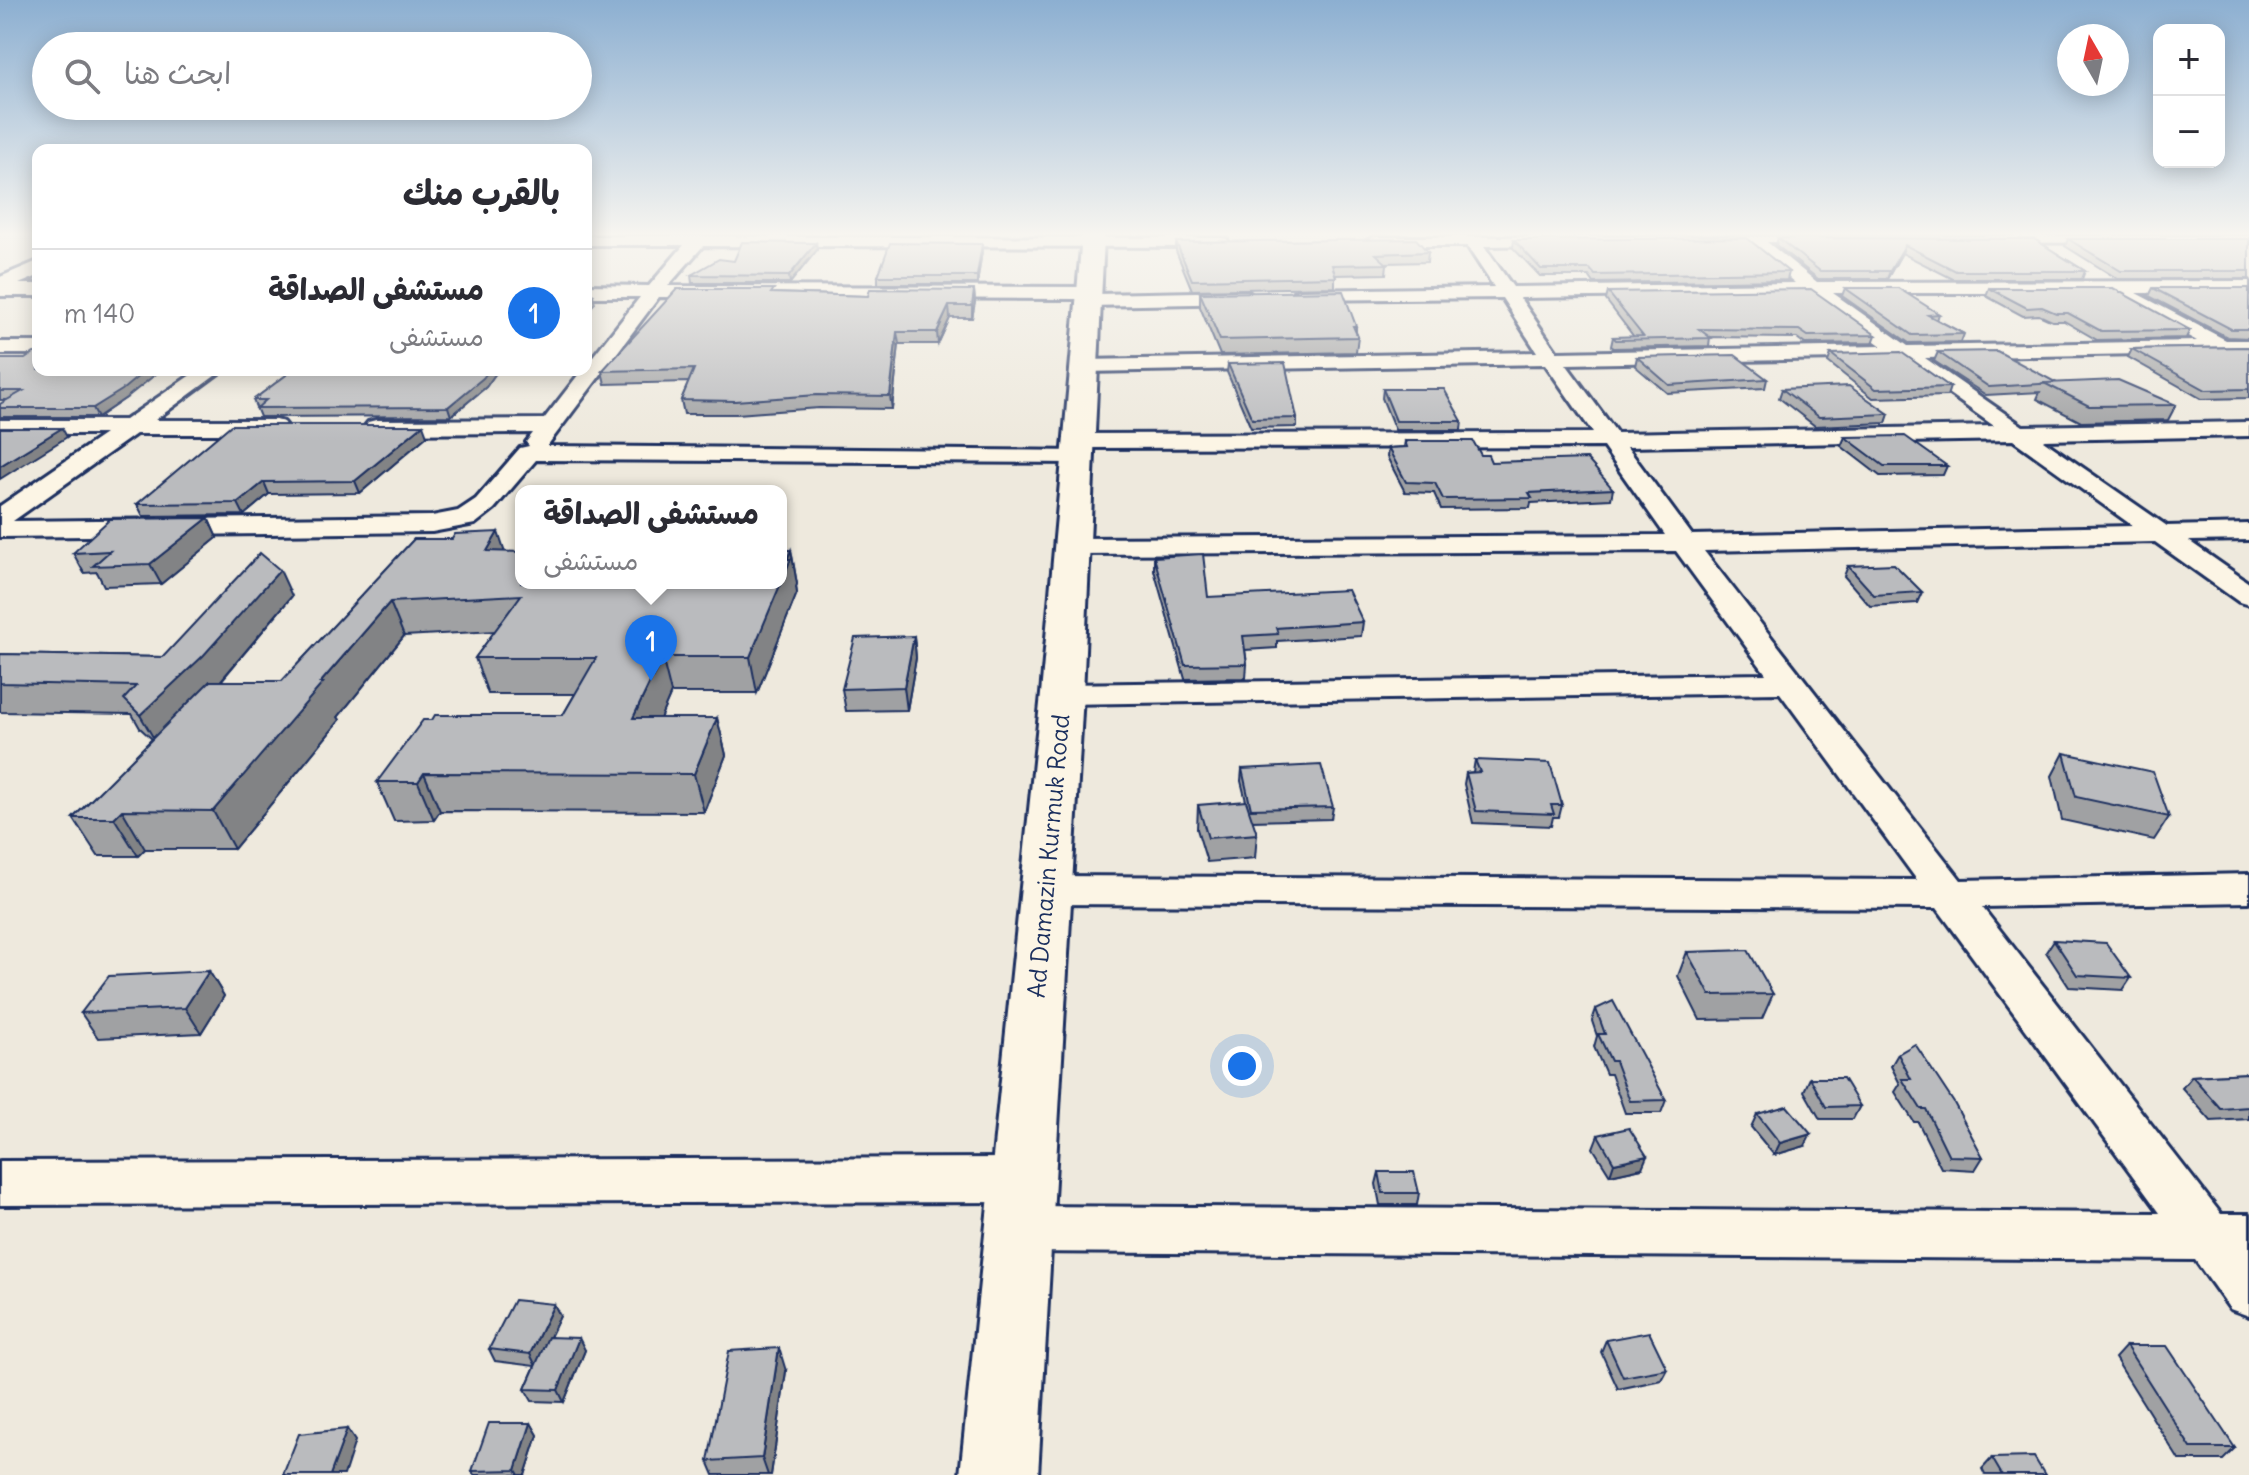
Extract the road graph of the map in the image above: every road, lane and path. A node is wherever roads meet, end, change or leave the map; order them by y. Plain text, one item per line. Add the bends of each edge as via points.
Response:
1 (640, 305) edge
2 (1087, 305) edge
3 (1515, 305) edge
4 (1836, 305) edge
5 (2146, 305) edge
6 (2222, 345) junction
7 (2249, 346) edge
8 (0, 348) edge
9 (32, 348) edge
10 (597, 349) edge
11 (1902, 352) junction
12 (1551, 358) junction
13 (2249, 360) edge
14 (1083, 366) junction
15 (203, 376) edge
16 (581, 376) edge
17 (550, 426) junction
18 (0, 427) edge
19 (128, 427) junction
20 (300, 427) edge
21 (347, 427) edge
22 (2249, 429) edge
23 (2017, 432) junction
24 (1611, 440) junction
25 (1078, 448) junction
26 (529, 453) junction
27 (0, 518) edge
28 (0, 529) edge
29 (2249, 532) edge
30 (2161, 533) junction
31 (1684, 543) junction
32 (1071, 546) junction
33 (2249, 596) edge
34 (1792, 683) junction
35 (1062, 694) junction
36 (2249, 888) edge
37 (1045, 890) junction
38 (1951, 894) junction
39 (0, 1183) edge
40 (1020, 1205) junction
41 (2230, 1237) edge
42 (2249, 1291) edge
43 (999, 1475) edge

1 - 10 street
2 - 14 highway, Ad Damazin Kurmuk Road
3 - 12 street
4 - 11 street
5 - 6 street
6 - 7 street
6 - 11 street
6 - 13 street
8 - 9 street
11 - 12 street
11 - 23 street
12 - 14 street
12 - 24 street
14 - 25 highway, Ad Damazin Kurmuk Road
15 - 19 street
16 - 17 street
17 - 21 street
17 - 26 street
18 - 19 street
19 - 20 street
19 - 27 street
22 - 23 street
23 - 24 street
23 - 30 street
24 - 25 street
24 - 31 street
25 - 26 street
25 - 32 highway, Ad Damazin Kurmuk Road
26 - 28 street via 466,518 432,524
29 - 30 street
30 - 31 street
30 - 33 street
31 - 32 street
31 - 34 street
32 - 35 highway, Ad Damazin Kurmuk Road
34 - 35 street
34 - 38 street
35 - 37 highway, Ad Damazin Kurmuk Road
36 - 38 street
37 - 38 street
37 - 40 highway, Ad Damazin Kurmuk Road
38 - 41 street
39 - 40 street
40 - 41 street
40 - 43 highway, Ad Damazin Kurmuk Road
41 - 42 street

